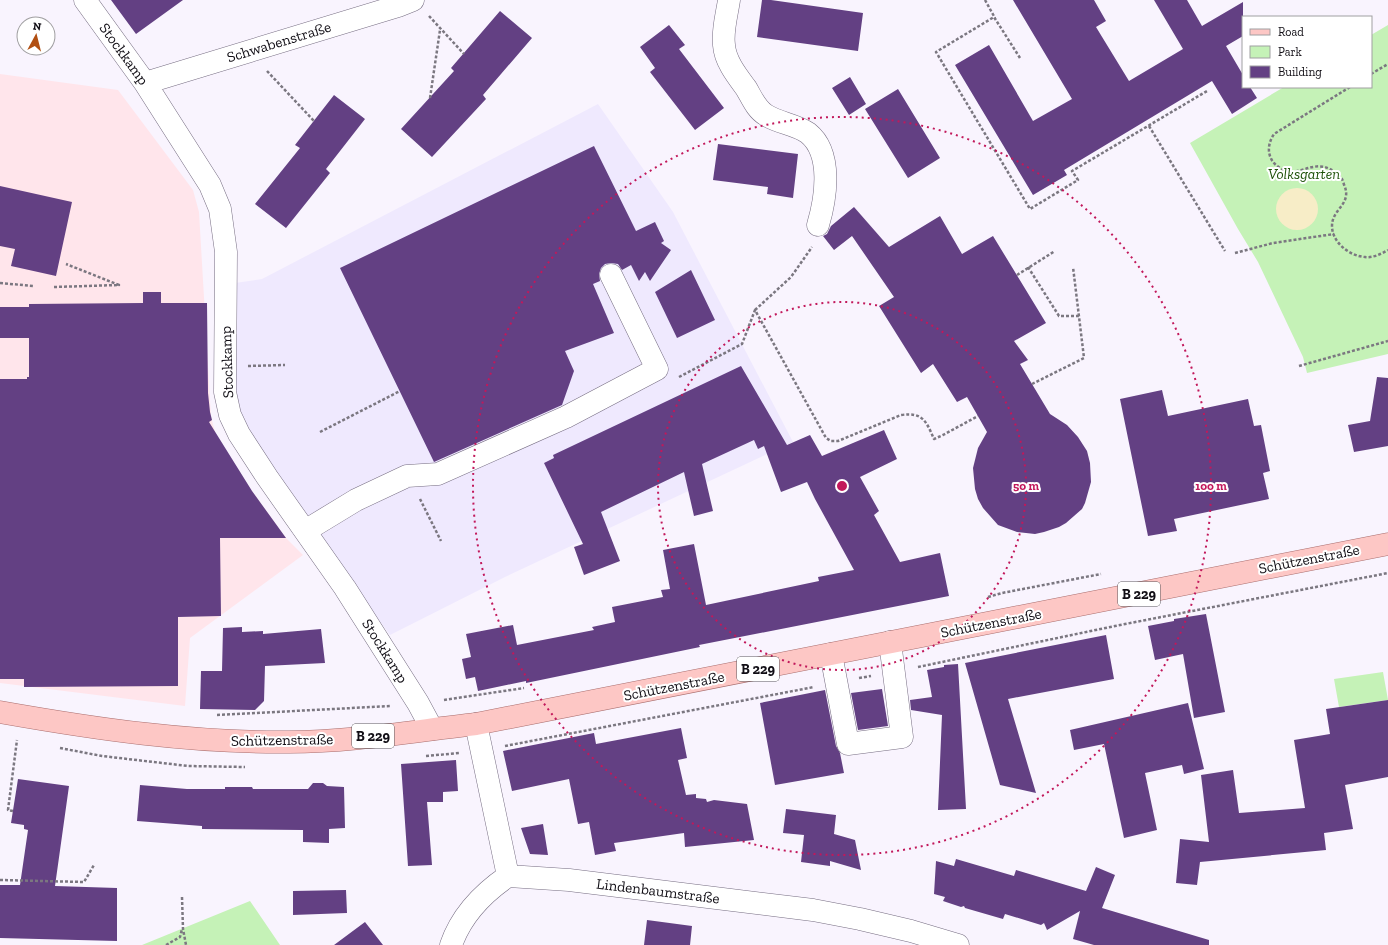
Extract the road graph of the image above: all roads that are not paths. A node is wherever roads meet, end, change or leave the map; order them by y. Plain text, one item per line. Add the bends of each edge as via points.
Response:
1 (85, 0) edge
2 (729, 0) edge
3 (419, 6) edge
4 (145, 83) junction
5 (818, 225) road end
6 (611, 275) dead end
7 (305, 531) junction
8 (1388, 544) edge
9 (890, 642) junction
10 (831, 654) junction
11 (0, 712) edge
12 (476, 724) junction
13 (432, 729) junction
14 (508, 876) junction
15 (451, 945) edge
16 (958, 945) edge

1 - 4 street, Stockkamp
2 - 5 street via 724,46 736,74 765,114 807,132 822,152 824,199
3 - 4 street, Schwabenstraße via 398,6
4 - 7 street, Stockkamp via 210,186 220,209 226,252 225,392 230,415 263,471
6 - 7 street via 657,369 566,417 438,474 407,476 356,500
7 - 13 street, Stockkamp via 345,588
8 - 9 main road, Schützenstraße / B 229
9 - 10 main road, Schützenstraße / B 229
9 - 10 street via 902,737 848,744
10 - 12 main road, Schützenstraße / B 229
11 - 13 main road, Schützenstraße / B 229 via 117,731 253,742 328,741
12 - 13 main road, Schützenstraße / B 229
12 - 14 street
14 - 15 street via 490,889 468,913
14 - 16 street, Lindenbaumstraße via 569,880 813,910 868,920

